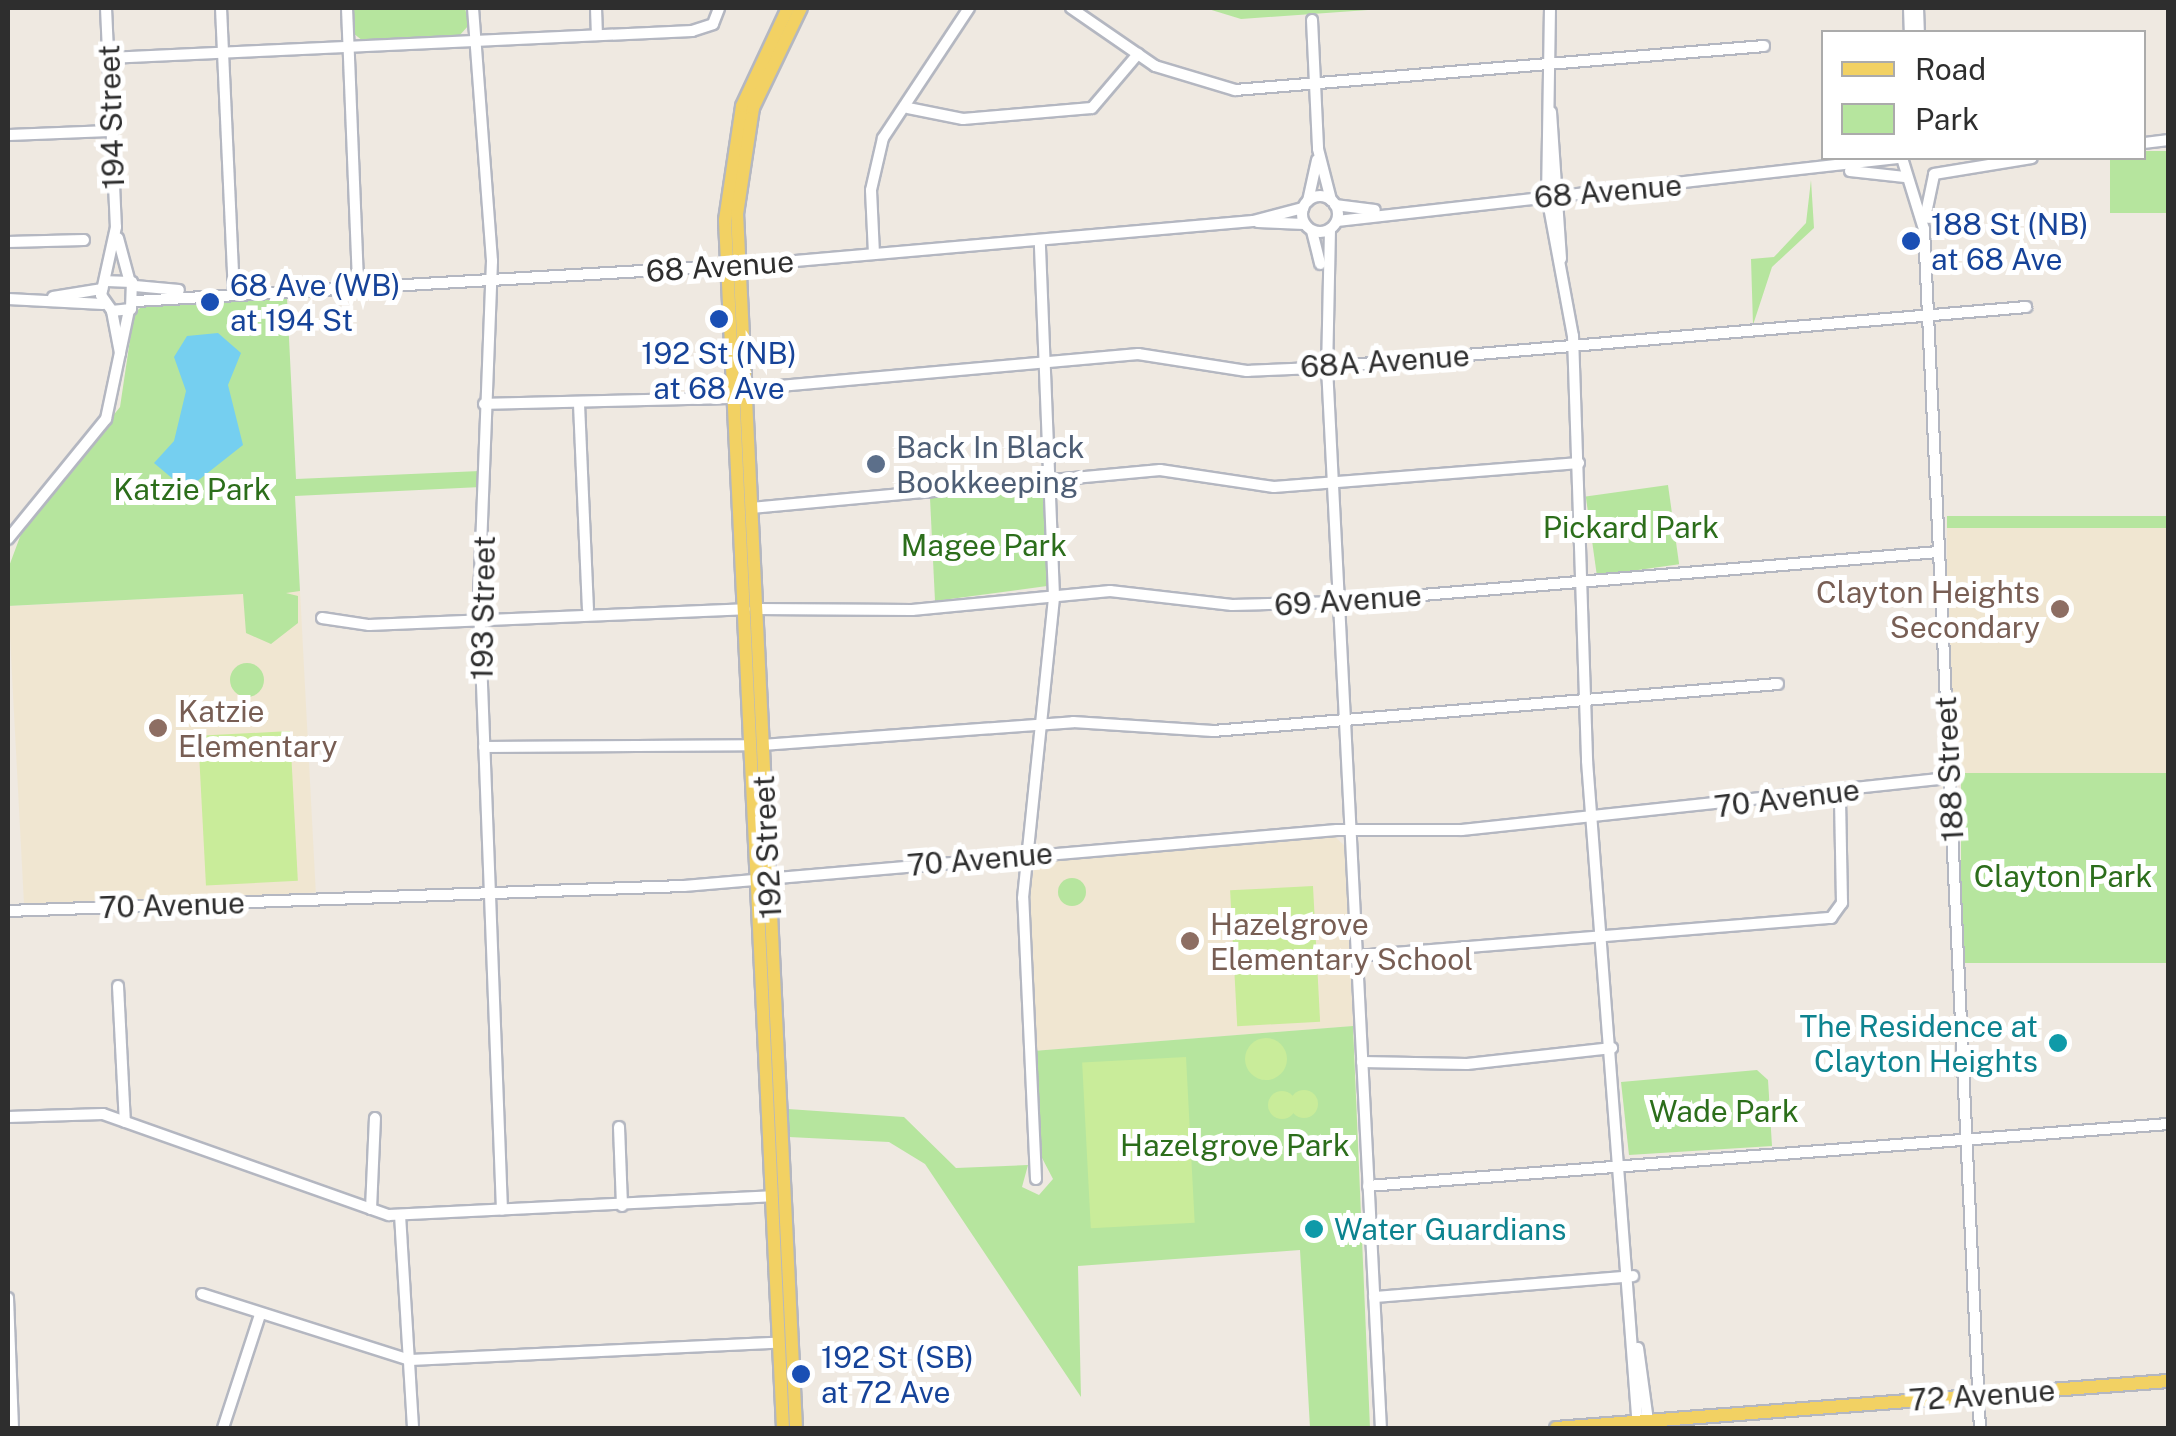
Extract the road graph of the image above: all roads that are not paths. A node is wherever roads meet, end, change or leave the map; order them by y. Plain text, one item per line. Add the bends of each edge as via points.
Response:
1 (106, 8) edge
2 (221, 8) edge
3 (346, 8) edge
4 (473, 8) edge
5 (596, 8) edge
6 (719, 8) edge
7 (788, 8) edge
8 (801, 8) edge
9 (968, 8) edge
10 (1070, 8) edge
11 (1550, 8) edge
12 (1312, 20) dead end
13 (597, 35) junction
14 (474, 40) junction
15 (348, 46) junction
16 (1764, 46) dead end
17 (223, 52) junction
18 (1138, 54) junction
19 (108, 58) junction
20 (1550, 64) junction
21 (1316, 84) junction
22 (908, 108) junction
23 (111, 131) junction
24 (8, 134) edge
25 (1318, 149) junction
26 (1890, 160) edge
27 (1901, 160) edge
28 (1936, 160) edge
29 (2020, 160) edge
30 (1840, 170) junction
31 (1934, 174) junction
32 (1906, 177) junction
33 (1552, 196) junction
34 (1333, 203) junction
35 (1305, 204) junction
36 (1376, 210) junction
37 (1252, 221) junction
38 (1333, 225) junction
39 (116, 227) junction
40 (1308, 228) junction
41 (1924, 229) junction
42 (84, 240) dead end
43 (1040, 240) junction
44 (8, 242) edge
45 (874, 254) junction
46 (733, 266) junction
47 (492, 278) junction
48 (1324, 280) junction
49 (132, 283) junction
50 (358, 284) junction
51 (104, 285) junction
52 (234, 288) junction
53 (185, 292) junction
54 (52, 298) junction
55 (8, 299) edge
56 (133, 305) junction
57 (108, 308) junction
58 (2026, 308) dead end
59 (1928, 316) junction
60 (1574, 346) junction
61 (1047, 364) junction
62 (1327, 366) junction
63 (122, 369) junction
64 (741, 394) junction
65 (484, 404) junction
66 (579, 404) junction
67 (1579, 463) junction
68 (1051, 479) junction
69 (1334, 484) junction
70 (752, 508) junction
71 (8, 539) edge
72 (1939, 552) junction
73 (1585, 581) junction
74 (1054, 596) junction
75 (1338, 602) junction
76 (751, 609) junction
77 (588, 610) junction
78 (480, 616) junction
79 (322, 618) dead end
80 (1778, 684) dead end
81 (1588, 699) junction
82 (1344, 719) junction
83 (1042, 723) junction
84 (756, 745) junction
85 (484, 747) junction
86 (1950, 778) junction
87 (1840, 795) junction
88 (1592, 818) junction
89 (1350, 831) junction
90 (1026, 854) junction
91 (762, 877) junction
92 (489, 892) junction
93 (8, 911) edge
94 (1601, 936) junction
95 (1357, 956) junction
96 (118, 986) dead end
97 (1612, 1048) junction
98 (1362, 1062) junction
99 (8, 1117) edge
100 (375, 1118) dead end
101 (125, 1122) junction
102 (2168, 1124) edge
103 (620, 1126) dead end
104 (1967, 1140) junction
105 (1623, 1166) junction
106 (1036, 1179) dead end
107 (1368, 1186) junction
108 (772, 1196) junction
109 (622, 1206) junction
110 (370, 1208) junction
111 (502, 1210) junction
112 (400, 1214) junction
113 (1632, 1276) junction
114 (202, 1294) dead end
115 (1374, 1297) junction
116 (8, 1298) edge
117 (260, 1315) junction
118 (776, 1343) junction
119 (410, 1360) junction
120 (2168, 1381) edge
121 (9, 1392) edge
122 (1979, 1396) junction
123 (1644, 1425) edge
124 (14, 1428) edge
125 (223, 1428) edge
126 (413, 1428) edge
127 (782, 1428) edge
128 (796, 1428) edge
129 (1381, 1428) edge
130 (1556, 1428) edge
131 (1980, 1428) edge

1 - 19 street, 194 Street
2 - 17 street
3 - 15 street
4 - 14 street, 193 Street
5 - 13 street
6 - 13 street via 713,24
7 - 46 main road via 736,129
8 - 46 main road via 747,130
9 - 22 street
10 - 18 street
11 - 20 street
12 - 21 street
13 - 14 street
14 - 15 street
14 - 47 street, 193 Street
15 - 17 street
15 - 50 street
16 - 20 street
17 - 19 street
17 - 52 street
18 - 21 street via 1213,88
18 - 22 street via 1092,108 963,119
19 - 23 street, 194 Street
20 - 21 street
20 - 33 street
21 - 25 street
22 - 45 street via 876,156
23 - 24 street
23 - 39 street, 194 Street
25 - 34 street
25 - 35 street
26 - 30 street, 68 Avenue
27 - 32 street, 188 Street
28 - 31 street, 188 Street
29 - 31 street
30 - 32 street, 68 Avenue
30 - 33 street, 68 Avenue
31 - 32 street, 68 Avenue
31 - 41 street, 188 Street
32 - 41 street, 188 Street
33 - 36 street, 68 Avenue
33 - 60 street
34 - 35 street, 68 Avenue
34 - 36 street, 68 Avenue
34 - 38 street
35 - 37 street, 68 Avenue
35 - 40 street
36 - 38 street, 68 Avenue
37 - 40 street, 68 Avenue
37 - 43 street, 68 Avenue
38 - 40 street, 68 Avenue
38 - 48 street
39 - 49 street, 194 Street
39 - 51 street, 194 Street
40 - 48 street
41 - 59 street, 188 Street
42 - 44 street
43 - 45 street, 68 Avenue
43 - 61 street
45 - 46 street, 68 Avenue
46 - 47 street, 68 Avenue
46 - 64 main road, 192 Street
47 - 50 street, 68 Avenue
47 - 65 street, 193 Street
48 - 62 street
49 - 51 street, 68 Avenue
49 - 53 street, 68 Avenue
49 - 56 street, 194 Street
50 - 52 street, 68 Avenue
51 - 54 street
51 - 57 street, 194 Street
52 - 53 street, 68 Avenue
53 - 56 street, 68 Avenue
54 - 55 street
54 - 57 street
56 - 57 street, 68 Avenue
56 - 63 street
57 - 63 street
58 - 59 street, 68A Avenue
59 - 60 street, 68A Avenue
59 - 72 street, 188 Street
60 - 62 street, 68A Avenue
60 - 67 street
61 - 62 street, 68A Avenue via 1138,354 1247,370
61 - 64 street, 68A Avenue
61 - 68 street
62 - 69 street
63 - 71 street via 98,432
64 - 66 street, 68A Avenue
64 - 70 main road, 192 Street
64 - 76 main road, 192 Street via 740,497
65 - 66 street, 68A Avenue
65 - 78 street, 193 Street
66 - 77 street
67 - 69 street
67 - 73 street
68 - 69 street via 1177,470 1248,487
68 - 70 street
68 - 74 street
69 - 75 street
70 - 76 main road, 192 Street
72 - 73 street, 69 Avenue
72 - 86 street, 188 Street
73 - 75 street, 69 Avenue
73 - 81 street
74 - 75 street, 69 Avenue
74 - 76 street, 69 Avenue via 912,610
74 - 83 street
75 - 82 street
76 - 77 street, 69 Avenue
76 - 84 main road, 192 Street
76 - 84 main road, 192 Street via 761,724
77 - 78 street, 69 Avenue
78 - 79 street, 69 Avenue via 368,626
78 - 85 street, 193 Street
80 - 81 street
81 - 82 street
81 - 88 street
82 - 83 street via 1213,731
82 - 89 street
83 - 84 street
83 - 90 street
84 - 85 street
84 - 91 main road, 192 Street
85 - 92 street, 193 Street
86 - 87 street, 70 Avenue
86 - 104 street, 188 Street
87 - 88 street, 70 Avenue
87 - 94 street via 1839,913
88 - 89 street, 70 Avenue
88 - 94 street
89 - 90 street, 70 Avenue
89 - 95 street
90 - 91 street, 70 Avenue
90 - 106 street
91 - 92 street, 70 Avenue
91 - 108 main road, 192 Street
91 - 128 main road, 192 Street
92 - 93 street, 70 Avenue
92 - 111 street, 193 Street
94 - 95 street
94 - 97 street
95 - 98 street
96 - 101 street
97 - 98 street via 1466,1064
97 - 105 street
98 - 107 street
99 - 101 street via 95,1113
100 - 110 street
101 - 110 street
102 - 104 street
103 - 109 street
104 - 105 street
104 - 122 street, 188 Street
105 - 107 street
105 - 113 street
107 - 115 street
108 - 109 street
108 - 118 main road, 192 Street
109 - 111 street
110 - 112 street
111 - 112 street
112 - 119 street
113 - 115 street
113 - 123 street
114 - 117 street
115 - 129 street
116 - 121 street
117 - 119 street
117 - 125 street
118 - 119 street via 634,1343
118 - 127 main road, 192 Street
119 - 126 street
120 - 122 main road, 72 Avenue
121 - 124 street
122 - 123 main road, 72 Avenue
122 - 131 street, 188 Street
123 - 130 main road, 72 Avenue

